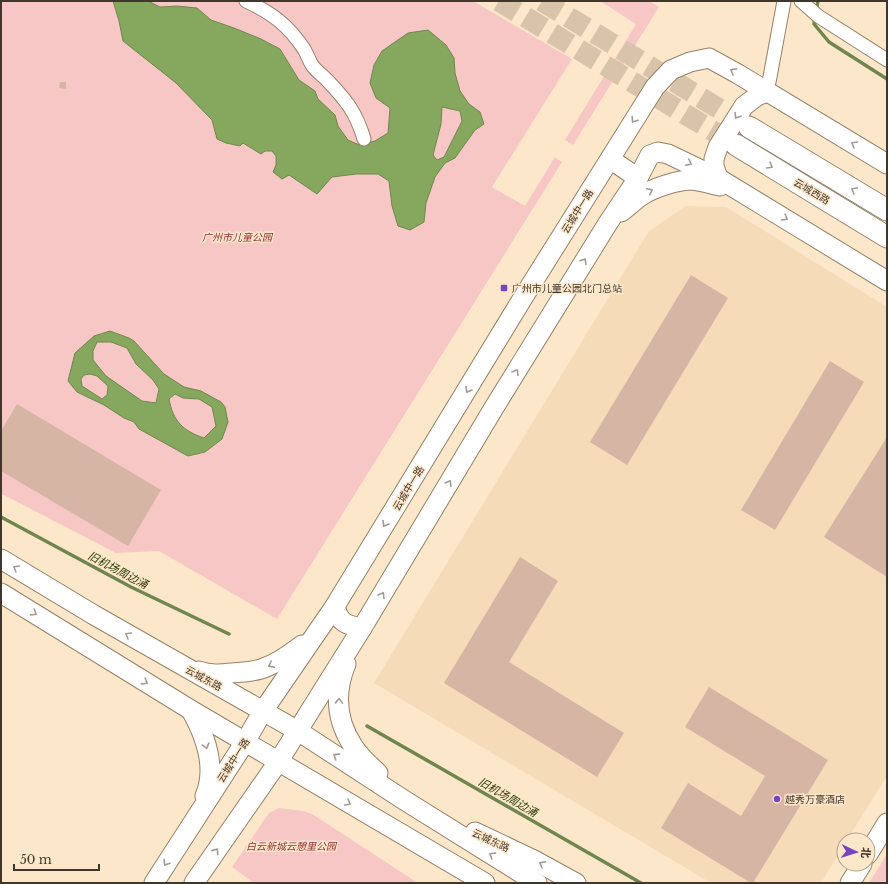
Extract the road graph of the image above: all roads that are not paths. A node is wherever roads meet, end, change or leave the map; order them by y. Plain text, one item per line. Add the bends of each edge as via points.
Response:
1 (246, 1) edge
2 (784, 1) edge
3 (801, 1) edge
4 (887, 60) edge
5 (767, 92) junction
6 (749, 127) tunnel mouth
7 (364, 139) dead end
8 (736, 145) tunnel mouth
9 (610, 159) junction
10 (887, 164) edge
11 (638, 178) junction
12 (718, 178) junction
13 (740, 190) junction
14 (887, 210) edge
15 (608, 223) junction
16 (887, 237) edge
17 (887, 281) edge
18 (1, 559) edge
19 (1, 593) edge
20 (335, 606) junction
21 (362, 628) junction
22 (315, 636) junction
23 (186, 668) junction
24 (191, 710) junction
25 (263, 711) junction
26 (298, 730) junction
27 (245, 742) junction
28 (278, 762) junction
29 (404, 800) junction
30 (194, 820) junction
31 (887, 823) edge
32 (391, 828) junction
33 (876, 841) edge
34 (857, 872) edge
35 (154, 883) edge
36 (194, 883) edge
37 (465, 883) edge
38 (485, 883) edge
39 (537, 883) edge
40 (576, 883) edge
41 (850, 883) edge

1 - 7 street via 262,8 294,35 312,65 354,113
2 - 5 street
3 - 4 street via 818,16
5 -> 9 main road, 云城中一路 via 709,58 671,70 655,87
10 -> 5 main road, 云城中一路
5 -> 12 main road via 744,106 718,147 714,159
14 -> 6 main road
8 -> 16 main road, 云城西路
9 - 11 main road
9 -> 20 main road, 云城中一路
11 -> 12 main road via 650,155 658,152 668,154
11 - 15 main road
12 - 13 main road
15 -> 13 main road via 642,195 674,183 693,180
13 -> 17 main road
21 -> 15 main road
23 -> 18 main road, 云城东路
19 -> 24 main road
20 - 21 main road via 344,623
20 - 22 main road, 云城中一路
21 - 26 main road
29 -> 21 main road via 353,747 339,718 340,684
22 -> 23 main road via 265,668 222,674
22 - 25 main road, 云城中一路
23 - 25 main road, 云城东路
24 - 27 main road
24 -> 30 main road via 203,736 210,764 208,788
25 - 26 main road, 云城东路
25 - 27 main road, 云城中一路
26 - 28 main road
29 -> 26 main road, 云城东路
27 - 28 main road
27 - 30 main road, 云城中一路
28 -> 32 main road
36 -> 28 main road
39 -> 29 main road, 云城东路
40 -> 29 main road, 云城东路 via 490,838
30 -> 35 main road, 云城中一路
31 - 33 main road
32 - 37 main road
32 - 38 main road
34 - 41 main road

